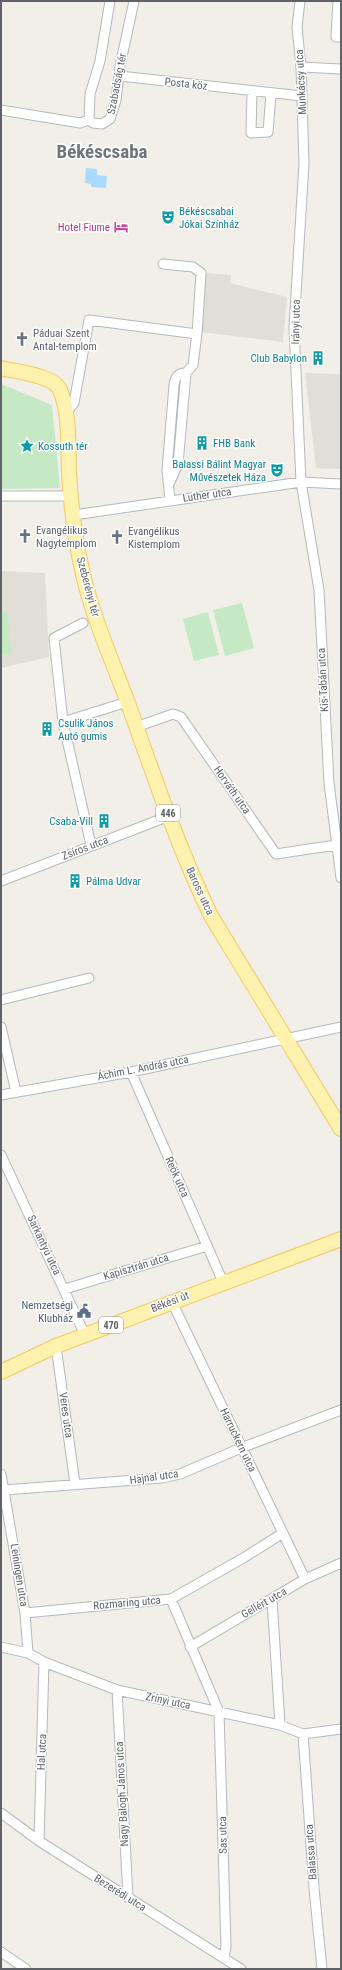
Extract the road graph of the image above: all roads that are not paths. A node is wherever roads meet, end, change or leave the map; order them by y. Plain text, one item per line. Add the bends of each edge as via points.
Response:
1 (110, 1) edge
2 (134, 1) edge
3 (300, 1) edge
4 (338, 1) edge
5 (341, 37) edge
6 (301, 67) junction
7 (341, 69) edge
8 (120, 76) junction
9 (252, 92) junction
10 (271, 94) junction
11 (302, 96) junction
12 (1, 110) edge
13 (89, 120) junction
14 (304, 163) joint
15 (163, 264) dead end
16 (198, 334) junction
17 (1, 368) edge
18 (66, 413) junction
19 (301, 482) junction
20 (341, 484) edge
21 (1, 496) edge
22 (71, 496) junction
23 (170, 500) junction
24 (74, 515) junction
25 (83, 623) dead end
26 (102, 634) joint
27 (127, 702) junction
28 (63, 722) junction
29 (136, 727) junction
30 (169, 816) junction
31 (92, 845) junction
32 (336, 845) junction
33 (341, 878) edge
34 (1, 881) edge
35 (89, 978) dead end
36 (1, 1000) edge
37 (1, 1027) edge
38 (341, 1027) edge
39 (285, 1038) junction
40 (131, 1072) junction
41 (16, 1092) junction
42 (1, 1095) edge
43 (341, 1129) edge
44 (1, 1155) edge
45 (341, 1239) edge
46 (207, 1246) junction
47 (222, 1282) junction
48 (65, 1288) junction
49 (172, 1302) junction
50 (85, 1335) junction
51 (56, 1346) junction
52 (1, 1372) edge
53 (341, 1410) edge
54 (241, 1448) junction
55 (1, 1474) edge
56 (75, 1484) junction
57 (4, 1490) junction
58 (283, 1533) junction
59 (341, 1563) edge
60 (305, 1579) junction
61 (171, 1599) junction
62 (272, 1599) junction
63 (25, 1613) junction
64 (1, 1647) edge
65 (190, 1647) junction
66 (28, 1653) junction
67 (44, 1662) junction
68 (117, 1690) junction
69 (219, 1712) junction
70 (280, 1725) junction
71 (341, 1729) edge
72 (303, 1734) junction
73 (1, 1813) edge
74 (39, 1841) junction
75 (128, 1897) junction
76 (1, 1952) edge
77 (224, 1958) junction
78 (26, 1969) edge
79 (241, 1969) edge
80 (322, 1969) edge

1 - 13 street, Szabadság tér via 100,61 90,94
2 - 8 street, Szabadság tér
3 - 6 street, Munkácsy utca via 297,27
4 - 5 street via 336,36
6 - 7 street
6 - 11 street, Munkácsy utca
8 - 9 street, Posta köz
8 - 13 street, Szabadság tér via 110,119 102,124
9 - 10 street, Posta köz
9 - 10 street via 251,133 268,132
10 - 11 street, Posta köz
11 - 14 street, Munkácsy utca
12 - 13 street via 80,123
14 - 19 street, Irányi utca via 294,327
15 - 16 street via 194,267 201,273
16 - 18 street via 89,320 74,403
16 - 23 street via 193,365 186,372 178,464 170,482
17 - 18 main road, 446 via 45,378 58,385
18 - 22 main road, 446
19 - 20 street, Luther utca
19 - 23 street, Luther utca
19 - 32 street, Kis-Tabán utca via 319,590 329,783
21 - 22 street
22 - 24 main road, 446
23 - 24 street, Luther utca
24 - 26 main road, Szeberényi tér / 446 via 82,573
25 - 28 street, Szeberényi tér via 54,638
26 - 27 main road, Baross utca / 446
27 - 28 street
27 - 29 main road, Baross utca / 446
28 - 31 street
29 - 30 main road, Baross utca / 446
29 - 32 street, Horváth utca via 173,714 181,716 276,854
30 - 31 street, Zsíros utca
30 - 39 main road, Baross utca / 446 via 211,916
31 - 34 street, Zsíros utca
32 - 33 street, Kis-Tabán utca
35 - 36 street
37 - 41 street
38 - 39 street, Áchim L. András utca
39 - 40 street, Áchim L. András utca
39 - 43 main road, Baross utca / 446
40 - 41 street, Áchim L. András utca
40 - 46 street, Reök utca
41 - 42 street, Áchim L. András utca
44 - 48 street, Sarkantyú utca
45 - 47 main road, Békési út / 470
46 - 47 street, Reök utca
46 - 48 street, Kapisztrán utca
47 - 49 main road, Békési út / 470
48 - 50 street, Sarkantyú utca
49 - 50 main road, Békési út / 470
49 - 54 street, Harruckern utca
50 - 51 main road, Békési út / 470
51 - 52 main road, Békési út / 470
51 - 56 street, Veres utca
53 - 54 street, Hajnal utca
54 - 56 street, Hajnal utca via 180,1474 162,1478
54 - 58 street, Harruckern utca
55 - 57 street, Leiningen utca
56 - 57 street, Hajnal utca
57 - 63 street, Leiningen utca
58 - 60 street, Harruckern utca
58 - 61 street, Rozmaring utca
59 - 60 street, Gellért utca
60 - 62 street, Gellért utca
61 - 63 street, Rozmaring utca
61 - 65 street
62 - 65 street, Gellért utca
62 - 70 street
63 - 66 street, Leiningen utca
64 - 66 street, Zrínyi utca
65 - 69 street
66 - 67 street, Zrínyi utca
67 - 68 street, Zrínyi utca
67 - 74 street, Hal utca
68 - 69 street, Zrínyi utca
68 - 75 street, Nagy Balogh János utca
69 - 70 street, Zrínyi utca
69 - 77 street, Sas utca via 226,1946
70 - 72 street, Zrínyi utca
71 - 72 street, Zrínyi utca
72 - 80 street, Balassa utca
73 - 74 street, Bezerédi utca
74 - 75 street, Bezerédi utca
75 - 77 street, Bezerédi utca
76 - 78 street
77 - 79 street, Bezerédi utca

